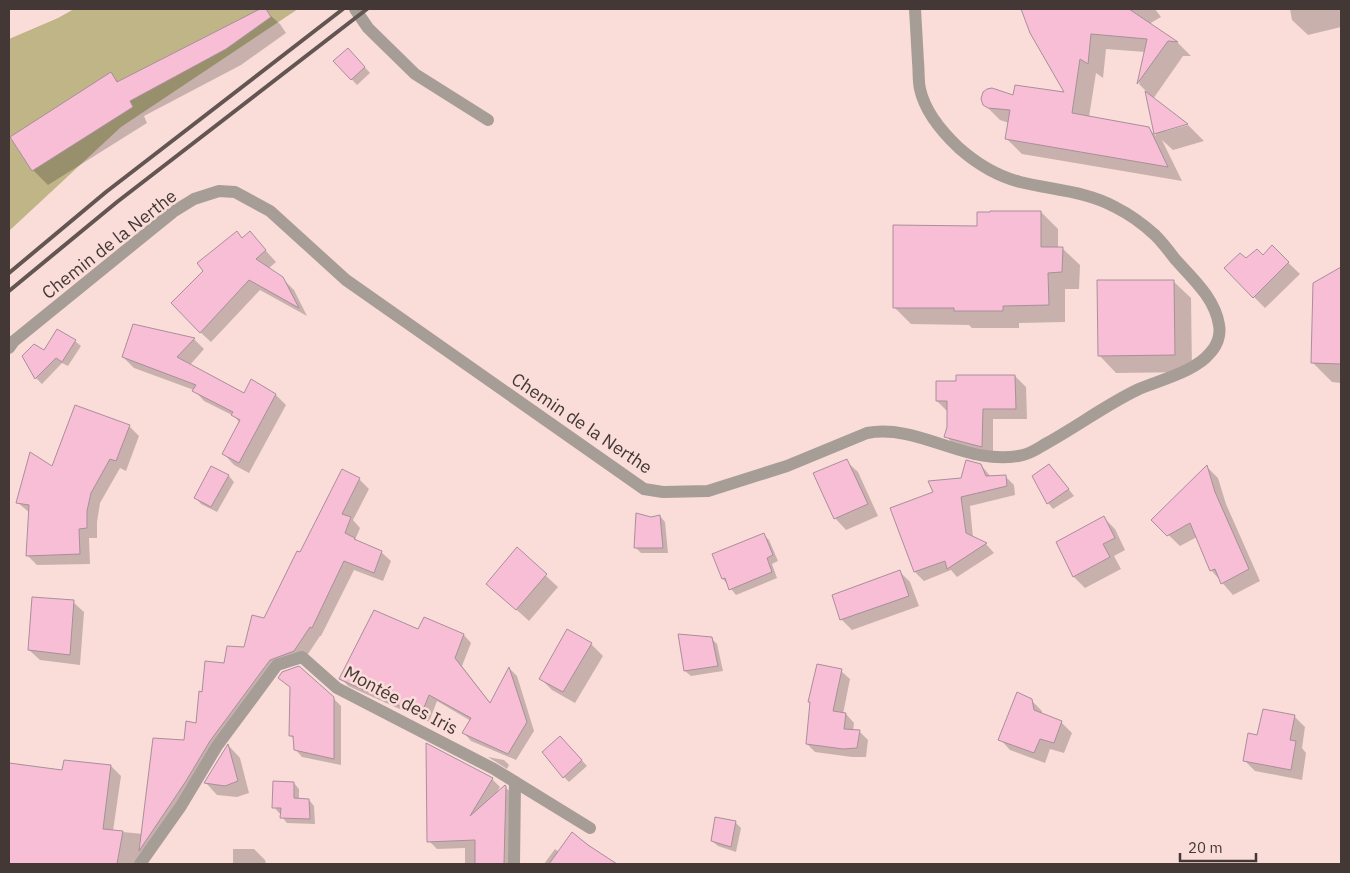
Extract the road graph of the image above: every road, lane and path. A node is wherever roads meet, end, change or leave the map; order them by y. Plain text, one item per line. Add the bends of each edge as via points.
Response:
1 (355, 9) edge
2 (915, 9) edge
3 (488, 120) dead end
4 (9, 348) edge
5 (515, 782) junction
6 (590, 828) dead end
7 (140, 864) edge
8 (514, 864) edge

1 - 3 street via 368,28 415,74
2 - 4 street, Chemin de la Nerthe via 920,88 926,108 958,147 999,175 1094,198 1136,220 1155,235 1202,290 1219,324 1217,344 1200,363 1137,390 1024,455 979,456 886,430 867,433 787,466 708,491 644,489 346,280 270,211 235,192 219,190 194,199 173,212
5 - 6 street, Montée des Iris
5 - 7 street, Montée des Iris via 337,688 302,657 277,665 218,746
5 - 8 street

